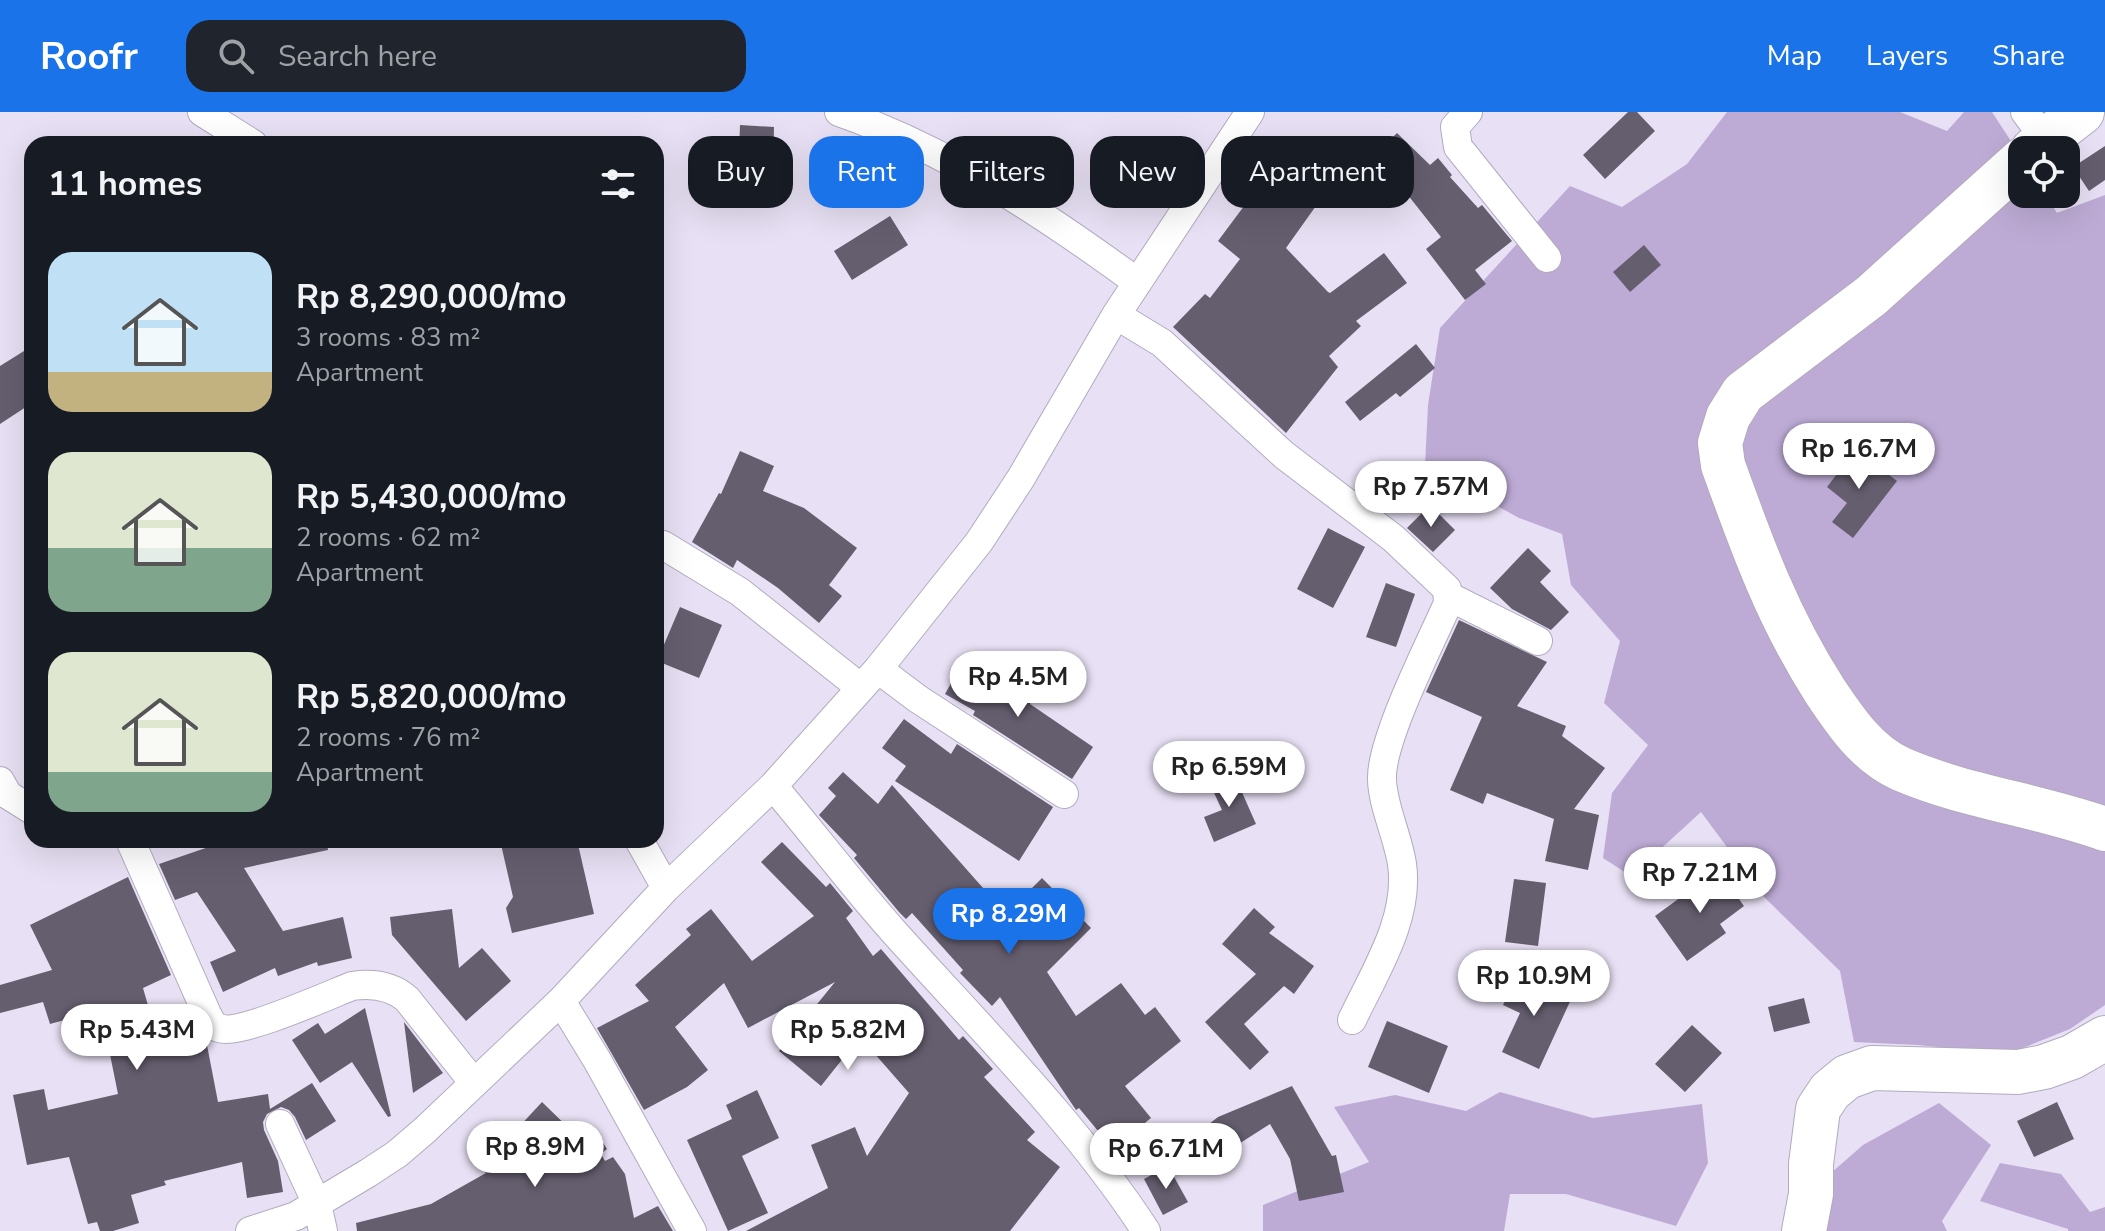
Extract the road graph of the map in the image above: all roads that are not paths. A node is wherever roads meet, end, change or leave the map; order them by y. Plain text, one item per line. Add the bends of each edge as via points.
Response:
1 (202, 112) edge
2 (1250, 112) edge
3 (1468, 112) edge
4 (2082, 112) edge
5 (847, 113) edge
6 (240, 136) edge
7 (2038, 136) edge
8 (2008, 162) edge
9 (1547, 258) dead end
10 (1137, 282) junction
11 (1116, 315) junction
12 (664, 546) edge
13 (1448, 596) junction
14 (1538, 641) dead end
15 (870, 679) junction
16 (0, 781) edge
17 (773, 786) junction
18 (1064, 794) dead end
19 (24, 805) edge
20 (2105, 829) edge
21 (136, 848) edge
22 (644, 848) edge
23 (666, 888) junction
24 (561, 1001) junction
25 (1352, 1020) dead end
26 (2105, 1038) edge
27 (474, 1083) junction
28 (280, 1124) dead end
29 (320, 1217) edge
30 (250, 1231) edge
31 (692, 1231) edge
32 (1146, 1231) edge
33 (1804, 1231) edge

1 - 6 street
2 - 10 street
3 - 9 street via 1455,127 1458,147
4 - 7 highway
5 - 10 street via 1006,192
8 - 20 highway via 1871,296 1743,393 1720,443 1723,465 1770,593 1802,656 1864,743 1897,767 1954,789
10 - 11 street
11 - 13 street via 1162,343 1284,455 1393,538 1447,589
11 - 15 street via 979,542
12 - 15 street
13 - 14 street
13 - 25 street via 1385,752 1382,781 1402,868 1401,901 1391,937
15 - 17 street
15 - 18 street via 918,699
16 - 19 street via 8,795
17 - 23 street
17 - 32 street via 894,933 1087,1147
21 - 27 street via 215,1026 241,1028 352,986 393,989 407,999
22 - 23 street
23 - 24 street
24 - 27 street
24 - 31 street
26 - 33 highway via 2072,1057 2018,1072 1872,1068 1847,1077 1818,1109
27 - 29 street
28 - 29 street
29 - 30 street via 296,1216

